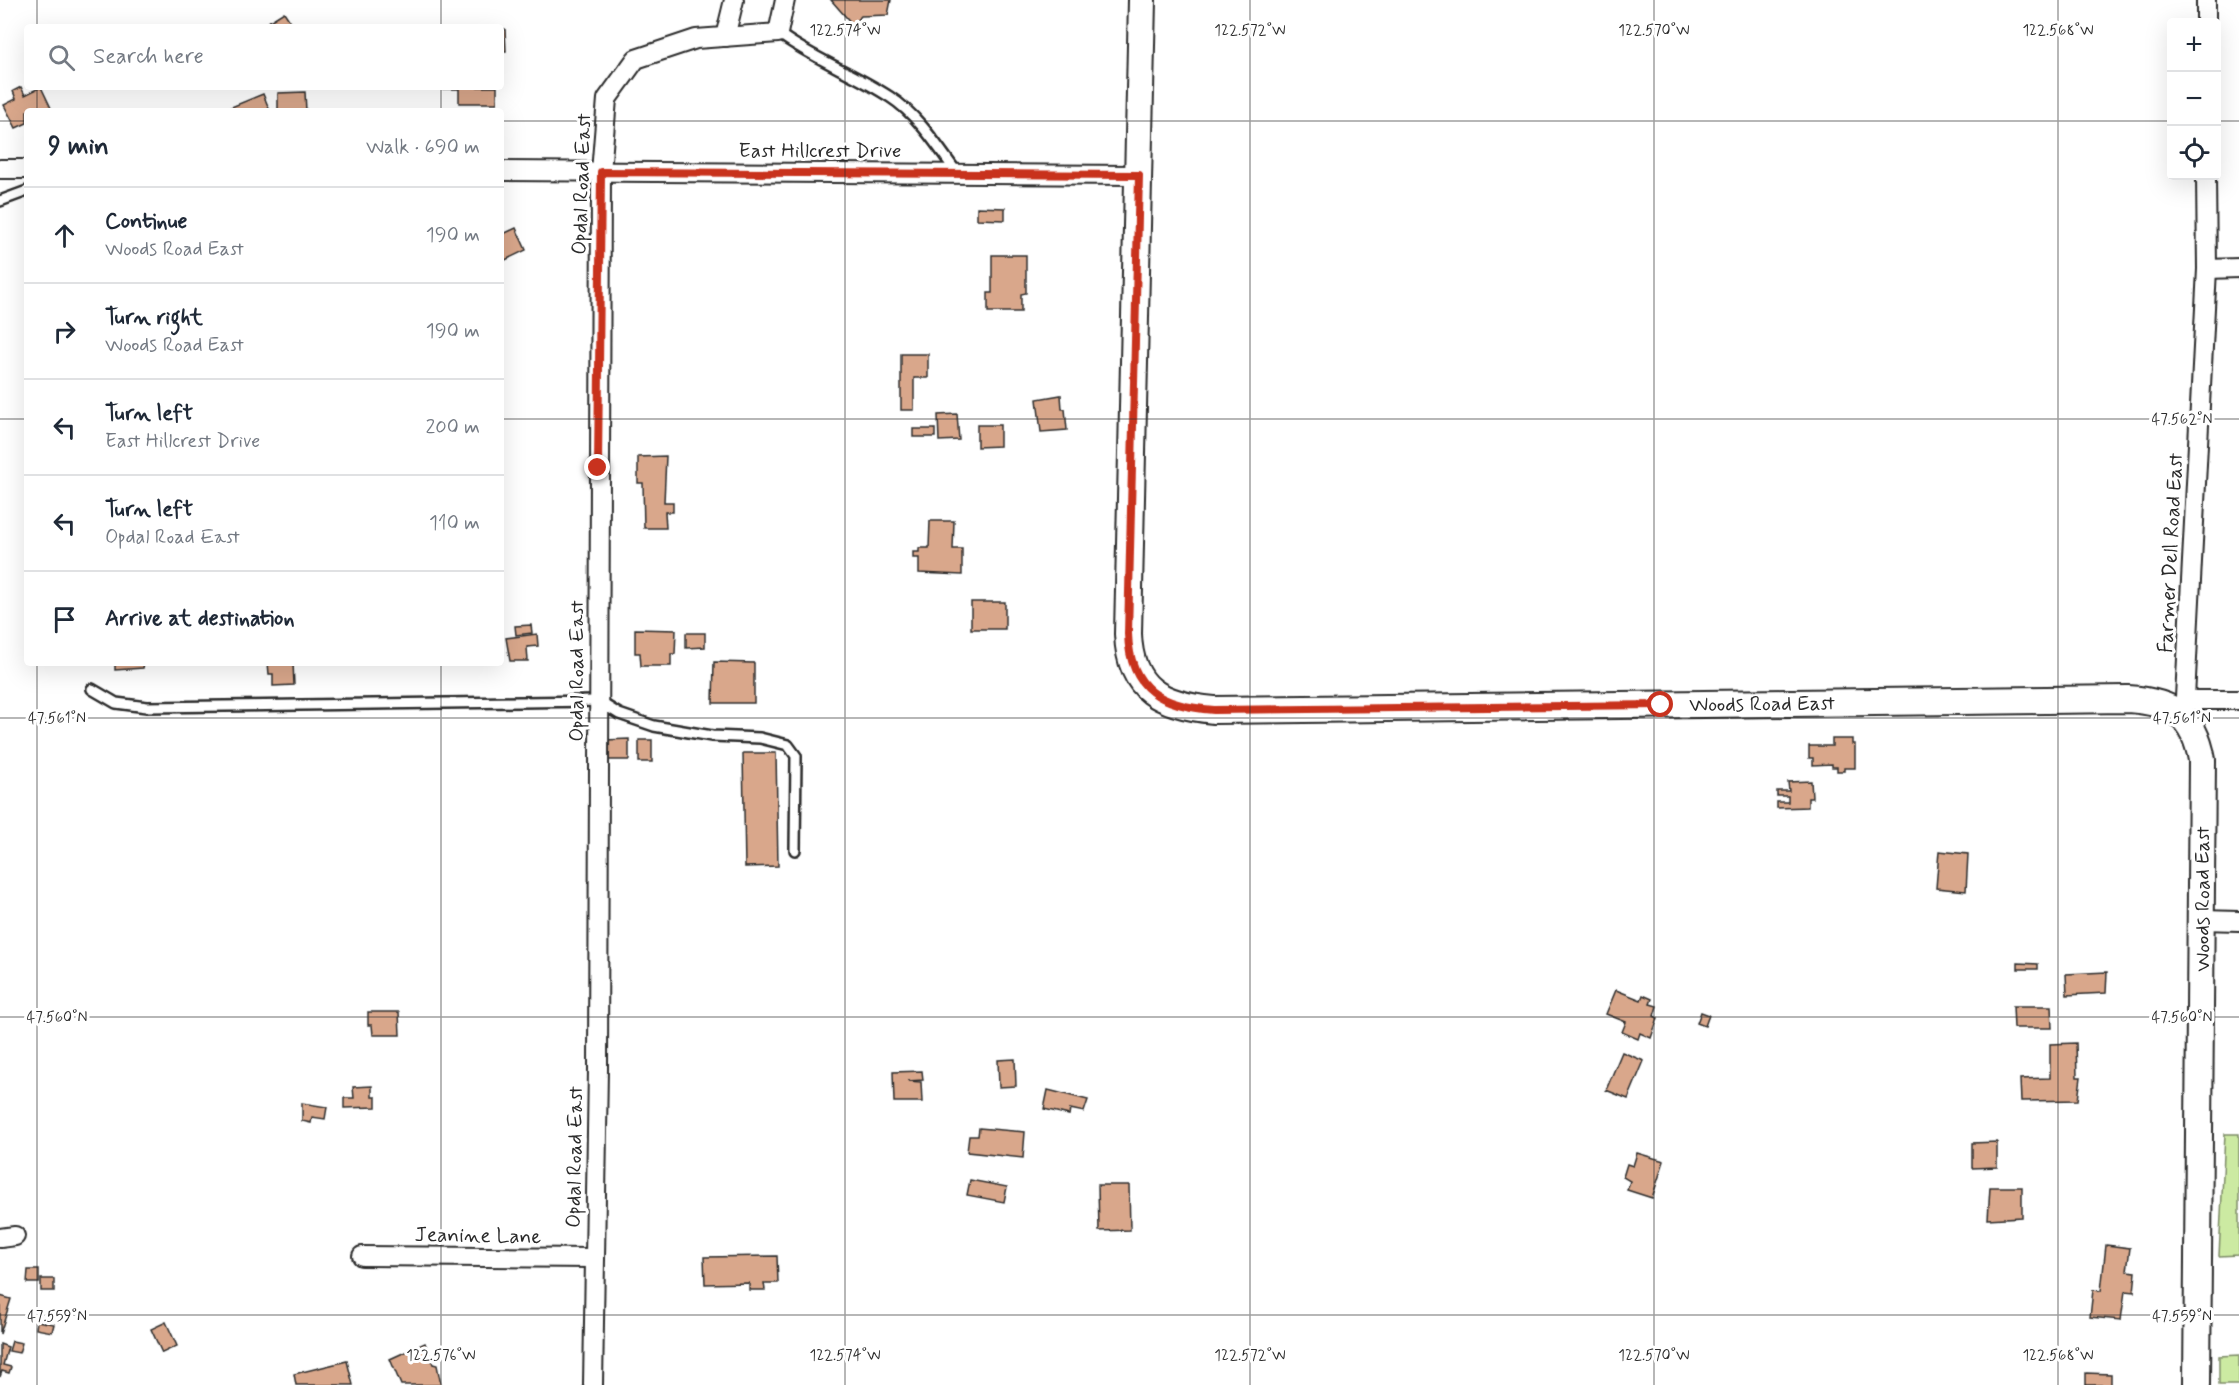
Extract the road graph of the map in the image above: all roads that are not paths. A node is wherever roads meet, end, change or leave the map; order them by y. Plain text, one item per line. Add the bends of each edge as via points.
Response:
1 (734, 0) edge
2 (785, 0) edge
3 (1142, 0) edge
4 (2206, 0) edge
5 (2206, 18) edge
6 (778, 33) junction
7 (725, 37) junction
8 (0, 169) edge
9 (24, 169) edge
10 (504, 171) edge
11 (601, 172) junction
12 (957, 173) junction
13 (1139, 175) junction
14 (2206, 180) edge
15 (24, 192) edge
16 (0, 201) edge
17 (2239, 268) edge
18 (2207, 269) junction
19 (92, 689) dead end
20 (2239, 700) edge
21 (598, 701) junction
22 (2185, 708) junction
23 (795, 850) dead end
24 (2202, 920) junction
25 (2239, 921) edge
26 (362, 1256) dead end
27 (595, 1258) junction
28 (592, 1385) edge
29 (2197, 1385) edge

1 - 7 street
2 - 6 street
3 - 13 main road, Woods Road East
4 - 5 street
6 - 7 street, Opdal Road East
6 - 12 lane via 799,49 892,98 927,132
7 - 11 street, Opdal Road East via 696,39 636,59 607,99
8 - 9 street
10 - 11 street, East Hillcrest Drive
11 - 12 street, East Hillcrest Drive
11 - 21 street, Opdal Road East
12 - 13 street, East Hillcrest Drive
13 - 22 main road, Woods Road East via 1128,634 1134,668 1156,696 1171,703 1214,710 2128,699
14 - 18 street, Farmer Dell Road East
15 - 16 lane
17 - 18 street
18 - 22 street, Farmer Dell Road East
19 - 21 lane via 116,703 147,707
20 - 22 street
21 - 23 lane via 619,714 654,726 788,744 796,756
21 - 27 street, Opdal Road East
22 - 24 main road, Woods Road East via 2198,738 2202,760
24 - 25 street
24 - 29 main road, Woods Road East
26 - 27 street, Jeanine Lane
27 - 28 street, Opdal Road East

